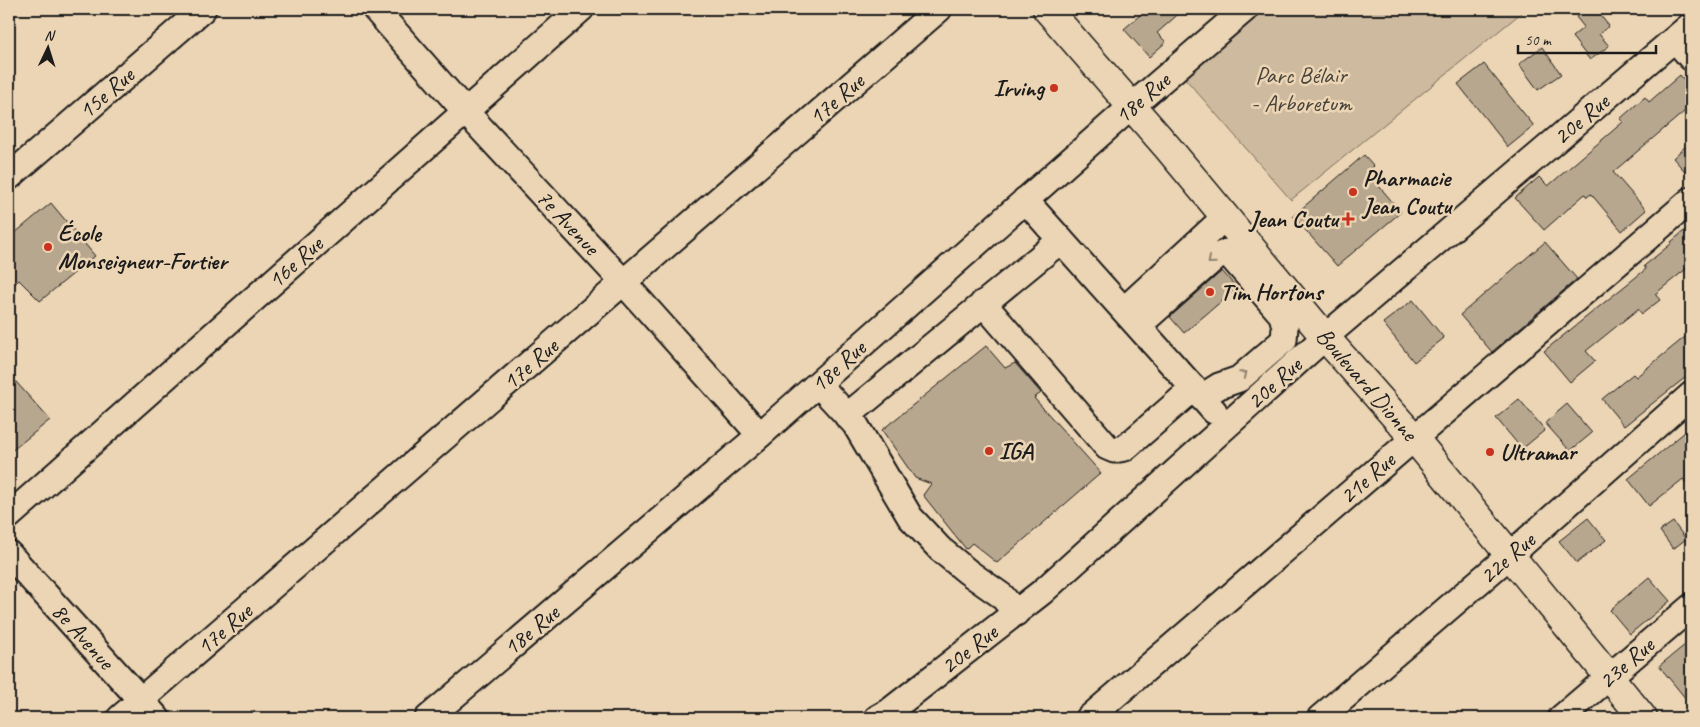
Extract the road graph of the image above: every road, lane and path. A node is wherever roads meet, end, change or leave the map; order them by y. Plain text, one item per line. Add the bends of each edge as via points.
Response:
1 (203, 9) edge
2 (375, 9) edge
3 (581, 9) edge
4 (940, 9) edge
5 (1047, 9) edge
6 (1245, 9) edge
7 (1683, 32) edge
8 (1691, 58) edge
9 (1132, 106) junction
10 (465, 111) junction
11 (9, 177) edge
12 (1026, 200) junction
13 (1691, 200) edge
14 (1225, 217) junction
15 (1061, 240) junction
16 (624, 283) junction
17 (984, 304) junction
18 (1131, 318) junction
19 (1325, 337) junction
20 (818, 384) junction
21 (1198, 394) junction
22 (1691, 395) edge
23 (847, 416) junction
24 (1227, 426) junction
25 (760, 435) junction
26 (1414, 438) junction
27 (9, 516) edge
28 (9, 554) edge
29 (1509, 556) junction
30 (1691, 607) edge
31 (1016, 612) junction
32 (1609, 678) junction
33 (149, 709) edge
34 (120, 718) edge
35 (428, 718) edge
36 (877, 718) edge
37 (1089, 718) edge
38 (1320, 718) edge
39 (1561, 718) edge
40 (1643, 718) edge

1 - 11 street, 15e Rue
2 - 10 street, 7e Avenue
3 - 10 street, 16e Rue
4 - 16 street, 17e Rue
5 - 9 main road, Boulevard Dionne
6 - 9 street, 18e Rue
7 - 8 street
7 - 19 street, 20e Rue
9 - 12 street, 18e Rue
9 - 14 main road, Boulevard Dionne
10 - 16 street, 7e Avenue
10 - 27 street, 16e Rue
12 - 15 street
12 - 20 street, 18e Rue
13 - 26 street, 21e Rue
14 - 18 street
14 - 19 main road, Boulevard Dionne
15 - 17 street
15 - 18 street
16 - 25 street, 7e Avenue
16 - 33 street, 17e Rue
17 - 21 street via 1107,447 1114,450 1125,448
17 - 23 street
18 - 21 street
21 -> 18 street via 1239,379 1284,340 1282,315 1227,252
19 - 24 street, 20e Rue
19 - 26 main road, Boulevard Dionne
20 - 23 street
20 - 25 street, 18e Rue
21 - 24 street
22 - 29 street, 22e Rue
23 - 31 street via 864,438 910,517 940,549 1002,596
24 - 31 street, 20e Rue
25 - 35 street, 18e Rue
26 - 29 main road, Boulevard Dionne
26 - 37 street, 21e Rue
28 - 33 street, 8e Avenue
29 - 32 main road, Boulevard Dionne
29 - 38 street, 22e Rue
30 - 32 street, 23e Rue
31 - 36 street, 20e Rue
32 - 39 street, 23e Rue
32 - 40 main road, Boulevard Dionne
33 - 34 street, 17e Rue

